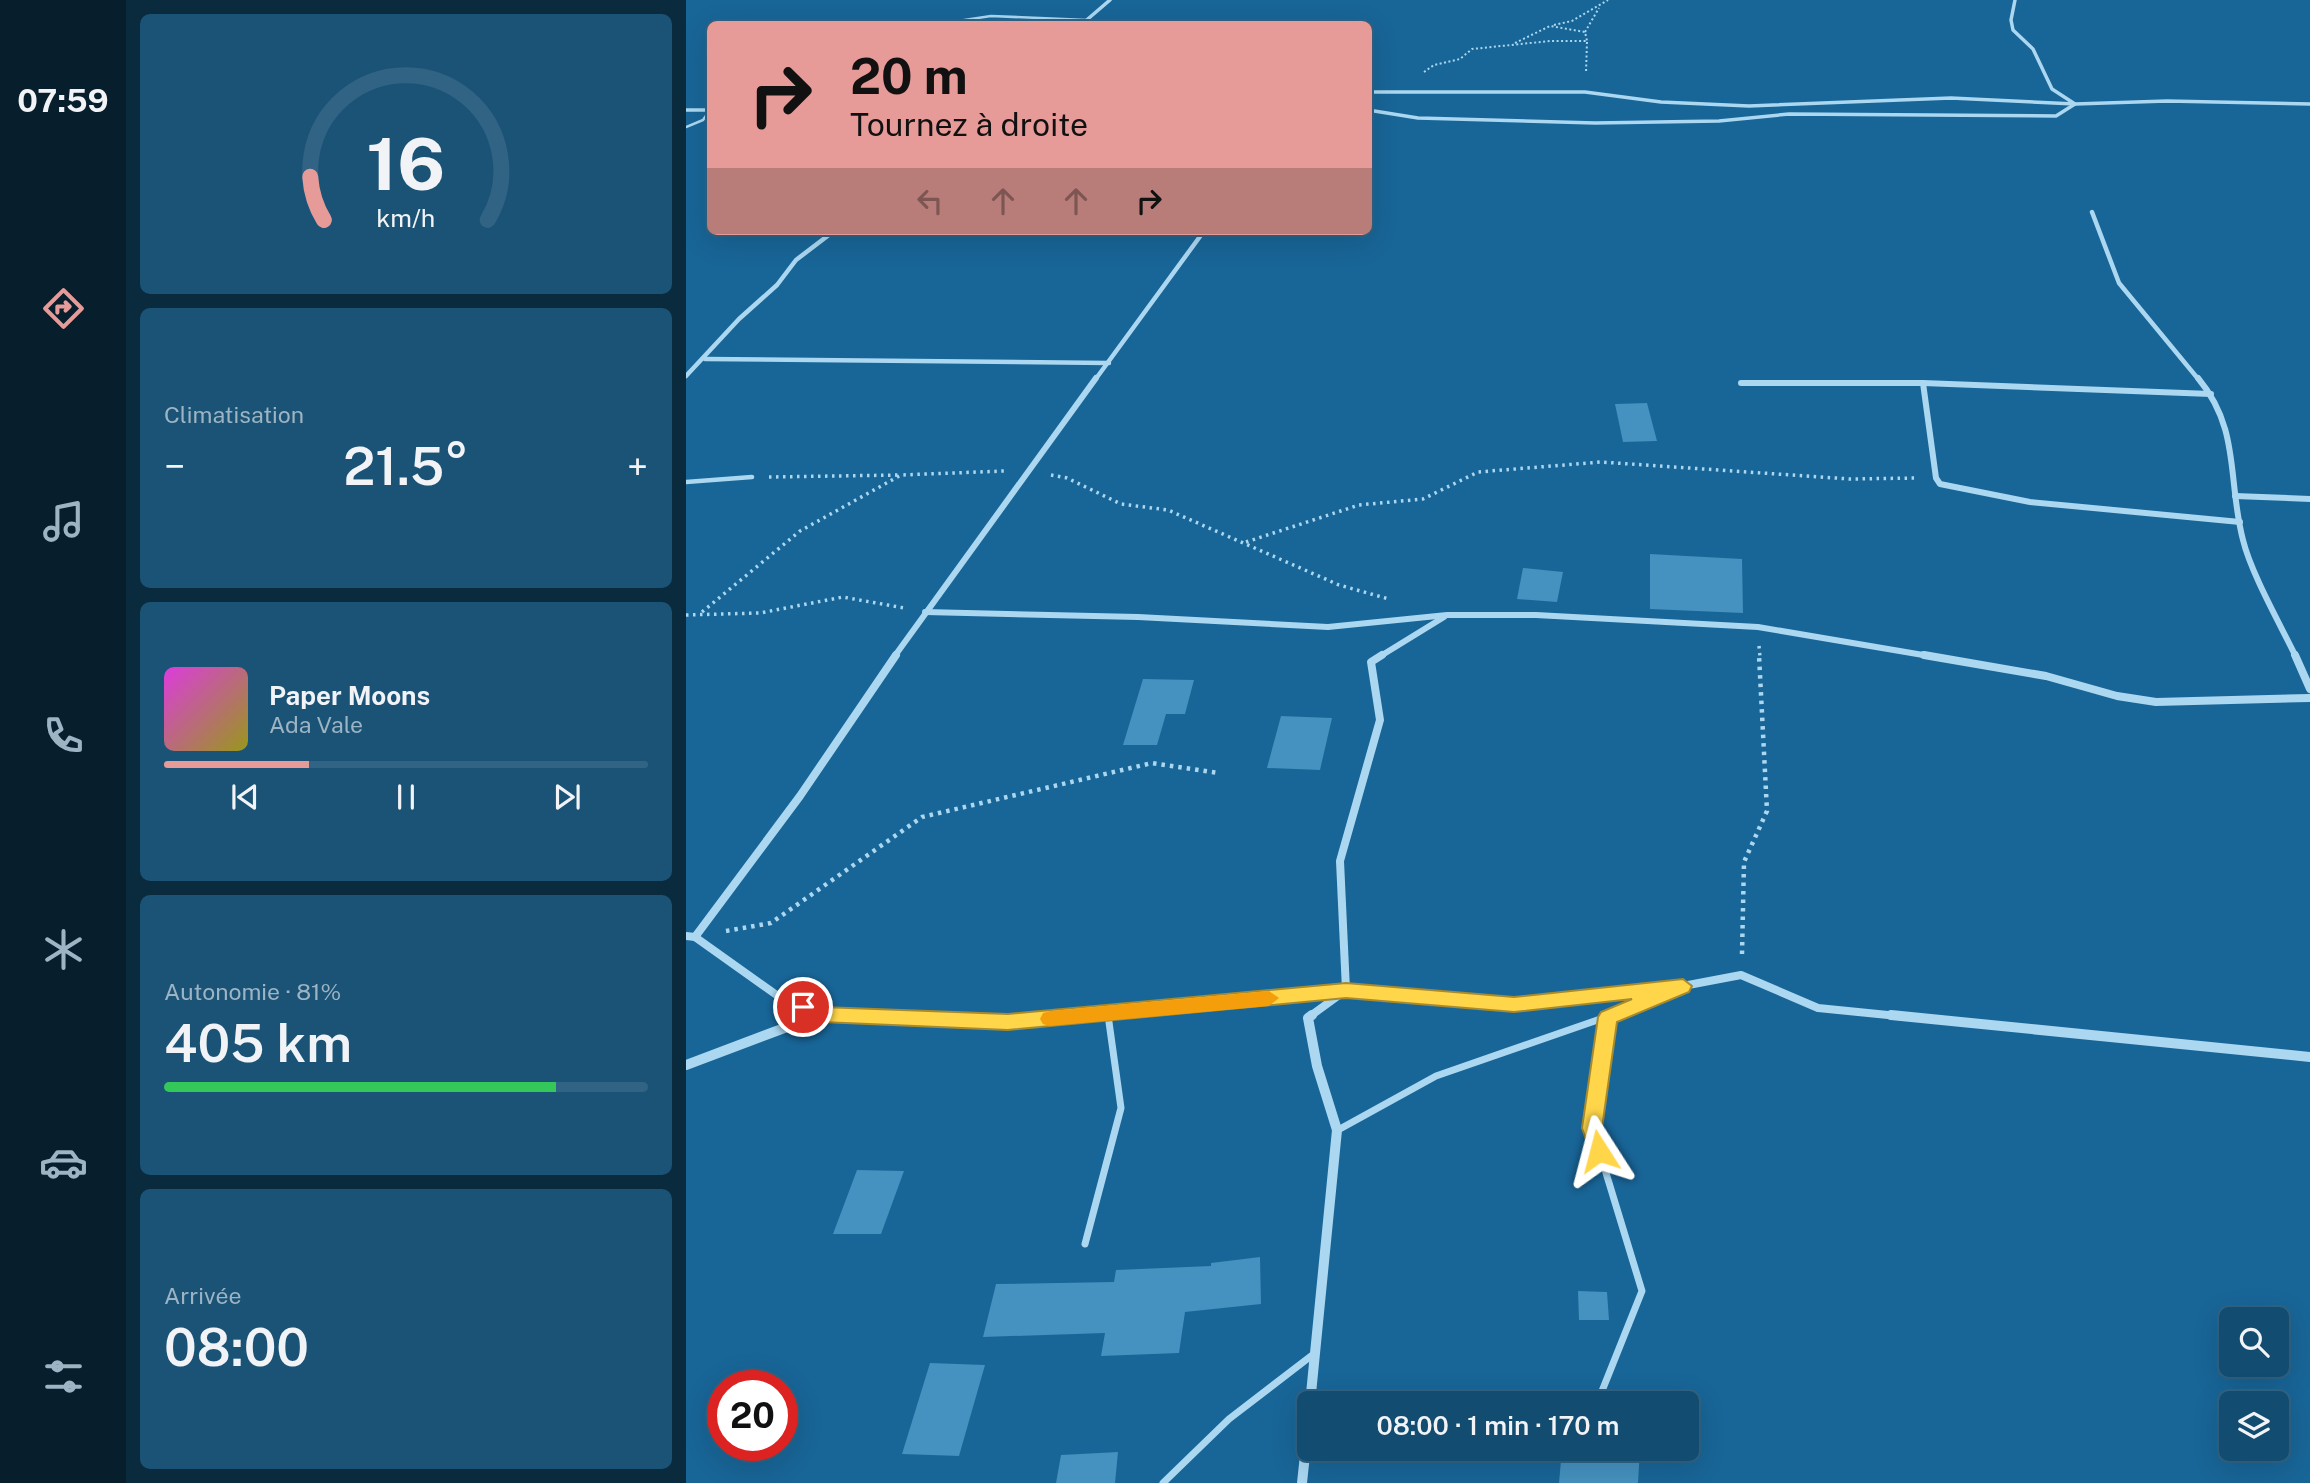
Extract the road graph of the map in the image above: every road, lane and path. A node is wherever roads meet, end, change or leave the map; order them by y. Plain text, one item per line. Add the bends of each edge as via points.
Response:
1 (1110, 0) edge
2 (1608, 0) edge
3 (2015, 0) edge
4 (1599, 7) junction
5 (1087, 20) joint
6 (954, 21) edge
7 (1550, 26) junction
8 (1586, 32) junction
9 (1587, 41) junction
10 (1511, 45) junction
11 (1372, 92) edge
12 (1585, 92) junction
13 (1385, 93) junction
14 (2075, 104) junction
15 (2310, 104) edge
16 (1749, 106) junction
17 (686, 110) edge
18 (707, 110) edge
19 (1372, 111) edge
20 (707, 114) edge
21 (1789, 114) junction
22 (686, 127) edge
23 (2092, 212) dead end
24 (829, 235) edge
25 (1201, 235) edge
26 (705, 359) junction
27 (1110, 363) junction
28 (686, 376) edge
29 (1741, 383) dead end
30 (1923, 383) junction
31 (2211, 394) junction
32 (1030, 470) junction
33 (901, 475) junction
34 (752, 477) joint
35 (1936, 478) junction
36 (686, 482) edge
37 (2235, 496) junction
38 (2310, 499) edge
39 (2240, 522) junction
40 (1245, 542) junction
41 (1393, 600) dead end
42 (702, 612) junction
43 (925, 612) junction
44 (686, 615) edge
45 (1447, 615) junction
46 (1758, 627) junction
47 (2310, 690) edge
48 (2310, 698) edge
49 (1219, 773) dead end
50 (691, 936) edge
51 (1741, 975) junction
52 (1683, 986) junction
53 (1346, 990) junction
54 (822, 1014) junction
55 (1108, 1014) junction
56 (1608, 1017) junction
57 (2310, 1057) edge
58 (686, 1065) edge
59 (1337, 1130) junction
60 (1085, 1244) dead end
61 (1316, 1352) junction
62 (1312, 1391) edge
63 (1602, 1391) dead end
64 (1304, 1461) edge
65 (1163, 1483) edge
66 (1302, 1483) edge

1 - 5 street
2 - 4 path
3 - 14 street via 2013,30 2032,49 2052,89
4 - 7 path
4 - 8 path
5 - 6 lane
7 - 8 path
7 - 10 path
8 - 9 path
9 - 10 path
9 - 12 path
10 - 13 path via 1472,49 1460,59 1399,81
11 - 13 street
12 - 13 street
12 - 16 street
14 - 15 street
14 - 16 street via 1951,98
14 - 21 street via 2056,116
16 - 21 street
17 - 18 street
19 - 21 street via 1418,118 1595,123 1719,121
20 - 22 lane
23 - 31 street via 2119,283
24 - 26 street via 796,260
25 - 27 street
26 - 27 street
26 - 28 street
27 - 32 street
29 - 30 street
30 - 31 street
30 - 35 street
31 - 37 street via 2226,424
32 - 33 path
32 - 40 path via 1068,478 1121,504 1168,510
32 - 43 street
33 - 34 path
33 - 42 path via 800,531
34 - 36 lane
35 - 39 street via 1951,488 2030,502
35 - 40 path via 1850,480 1601,462 1478,472 1423,499 1359,505
37 - 38 street
37 - 39 street
39 - 47 street via 2243,541
40 - 41 path via 1339,585
42 - 43 path via 760,613 843,597
42 - 44 path
43 - 45 street via 1328,627
43 - 50 street via 800,796
45 - 46 street via 1536,614
45 - 53 street via 1371,662 1380,720 1340,861
46 - 48 street via 2046,676 2156,702
46 - 51 path via 1767,811 1744,862
49 - 50 path via 1152,763 922,817 771,923
50 - 54 street via 785,1001
51 - 52 street
51 - 57 street via 1818,1008
52 - 53 street via 1514,1005
52 - 56 lane
53 - 55 street
53 - 59 street via 1308,1018
54 - 55 street via 1008,1022
54 - 58 street
55 - 60 lane via 1121,1108
56 - 59 lane via 1436,1076
56 - 63 lane via 1592,1128 1642,1291
59 - 61 street
61 - 62 street
61 - 65 lane via 1228,1419
64 - 66 street

